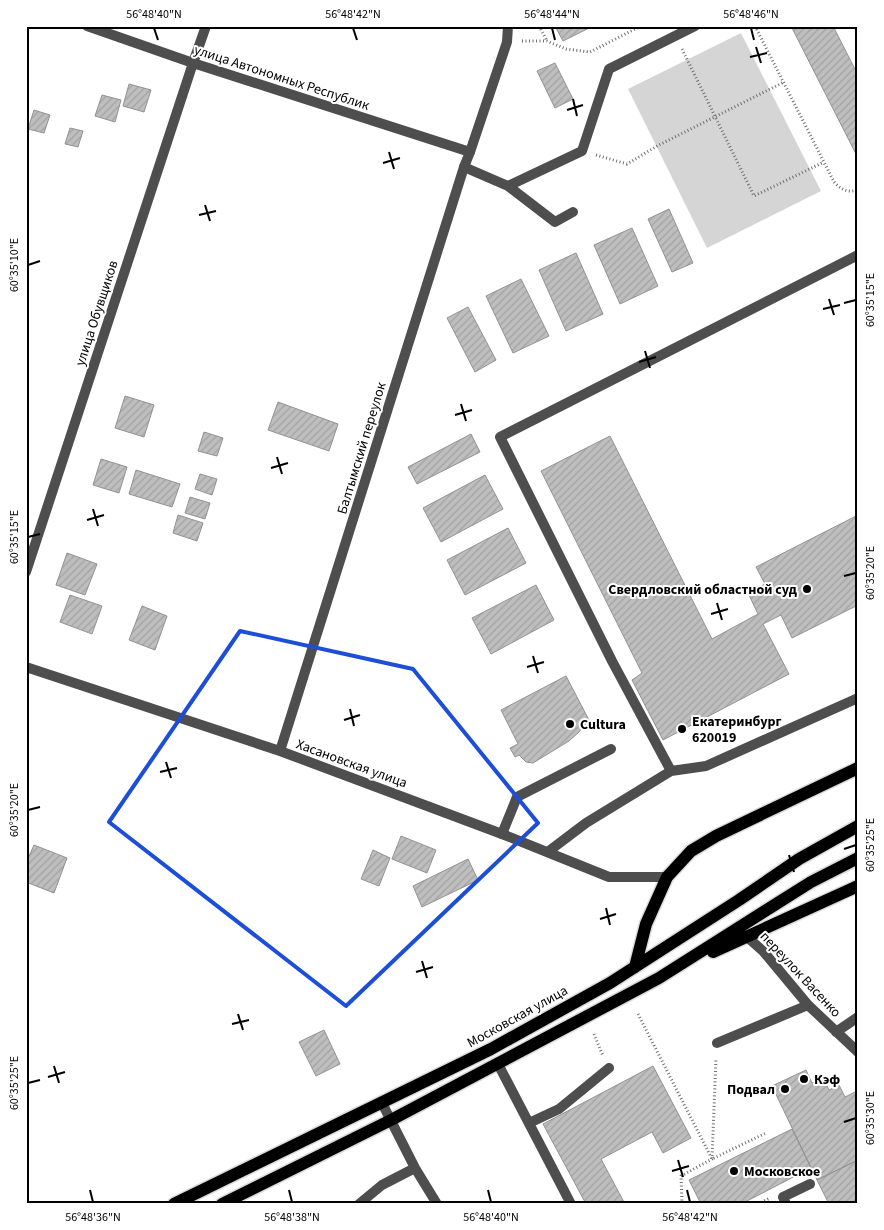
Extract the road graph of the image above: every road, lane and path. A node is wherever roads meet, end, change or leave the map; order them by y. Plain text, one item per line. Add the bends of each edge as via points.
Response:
1 (86, 26) edge
2 (206, 26) edge
3 (508, 26) edge
4 (539, 26) edge
5 (641, 26) edge
6 (695, 26) edge
7 (755, 26) edge
8 (676, 36) junction
9 (547, 41) junction
10 (507, 42) junction
11 (192, 63) junction
12 (784, 82) junction
13 (715, 117) junction
14 (582, 151) junction
15 (470, 152) junction
16 (824, 162) junction
17 (464, 167) junction
18 (508, 186) junction
19 (858, 189) edge
20 (573, 212) dead end
21 (858, 255) edge
22 (26, 572) edge
23 (26, 668) edge
24 (858, 698) edge
25 (611, 749) dead end
26 (280, 751) junction
27 (858, 768) edge
28 (671, 771) junction
29 (858, 826) edge
30 (502, 834) junction
31 (549, 852) junction
32 (858, 858) edge
33 (666, 877) junction
34 (858, 886) edge
35 (746, 936) junction
36 (635, 967) junction
37 (659, 978) junction
38 (808, 1006) junction
39 (638, 1014) dead end
40 (858, 1017) edge
41 (836, 1032) junction
42 (594, 1034) dead end
43 (717, 1043) joint
44 (858, 1052) edge
45 (498, 1064) junction
46 (609, 1068) joint
47 (382, 1103) junction
48 (391, 1120) junction
49 (529, 1123) junction
50 (766, 1133) dead end
51 (712, 1159) junction
52 (415, 1168) junction
53 (810, 1184) dead end
54 (174, 1204) edge
55 (222, 1204) edge
56 (359, 1204) edge
57 (437, 1204) edge
58 (571, 1204) edge
59 (682, 1204) edge
60 (786, 1204) edge

1 - 11 street, улица Автономных Республик
2 - 11 street, улица Обувщиков
3 - 10 street, Балтымский переулок
4 - 9 path
5 - 9 path via 590,52 566,49
6 - 8 street
7 - 12 path
8 - 13 path
8 - 14 street via 609,69
9 - 10 path
10 - 15 street, Балтымский переулок
11 - 15 street, улица Автономных Республик
11 - 22 street, улица Обувщиков
12 - 13 path
12 - 16 path
13 - 14 path via 627,164
13 - 16 path via 754,196
14 - 18 street
15 - 17 street, Балтымский переулок
16 - 19 path via 839,188
17 - 18 street
17 - 26 street, Балтымский переулок
18 - 20 street via 555,222
21 - 28 street via 500,437 612,662
23 - 26 street, Хасановская улица
24 - 28 street via 706,766
25 - 30 street via 517,797
26 - 30 street, Хасановская улица
27 - 33 main road via 716,836 691,851
28 - 31 street via 586,823
29 - 36 main road, Московская улица via 799,859
30 - 31 street, Хасановская улица
31 - 33 street, Хасановская улица via 608,877
32 - 37 main road via 811,882
33 - 36 main road via 646,924
34 - 35 main road
35 - 37 main road
35 - 38 street, переулок Васенко via 763,951
36 - 47 main road, Московская улица via 491,1049
37 - 45 main road
38 - 41 street, переулок Васенко
38 - 43 street
39 - 51 path
40 - 41 street
41 - 44 street, переулок Васенко
42 - 46 path
43 - 51 path
45 - 48 main road
45 - 49 street
46 - 49 street via 559,1109
47 - 48 street
47 - 54 main road, Московская улица
48 - 52 street
48 - 55 main road
49 - 58 street
50 - 51 path
51 - 59 path via 681,1176
52 - 56 street via 382,1185
52 - 57 street
53 - 60 street via 783,1198

